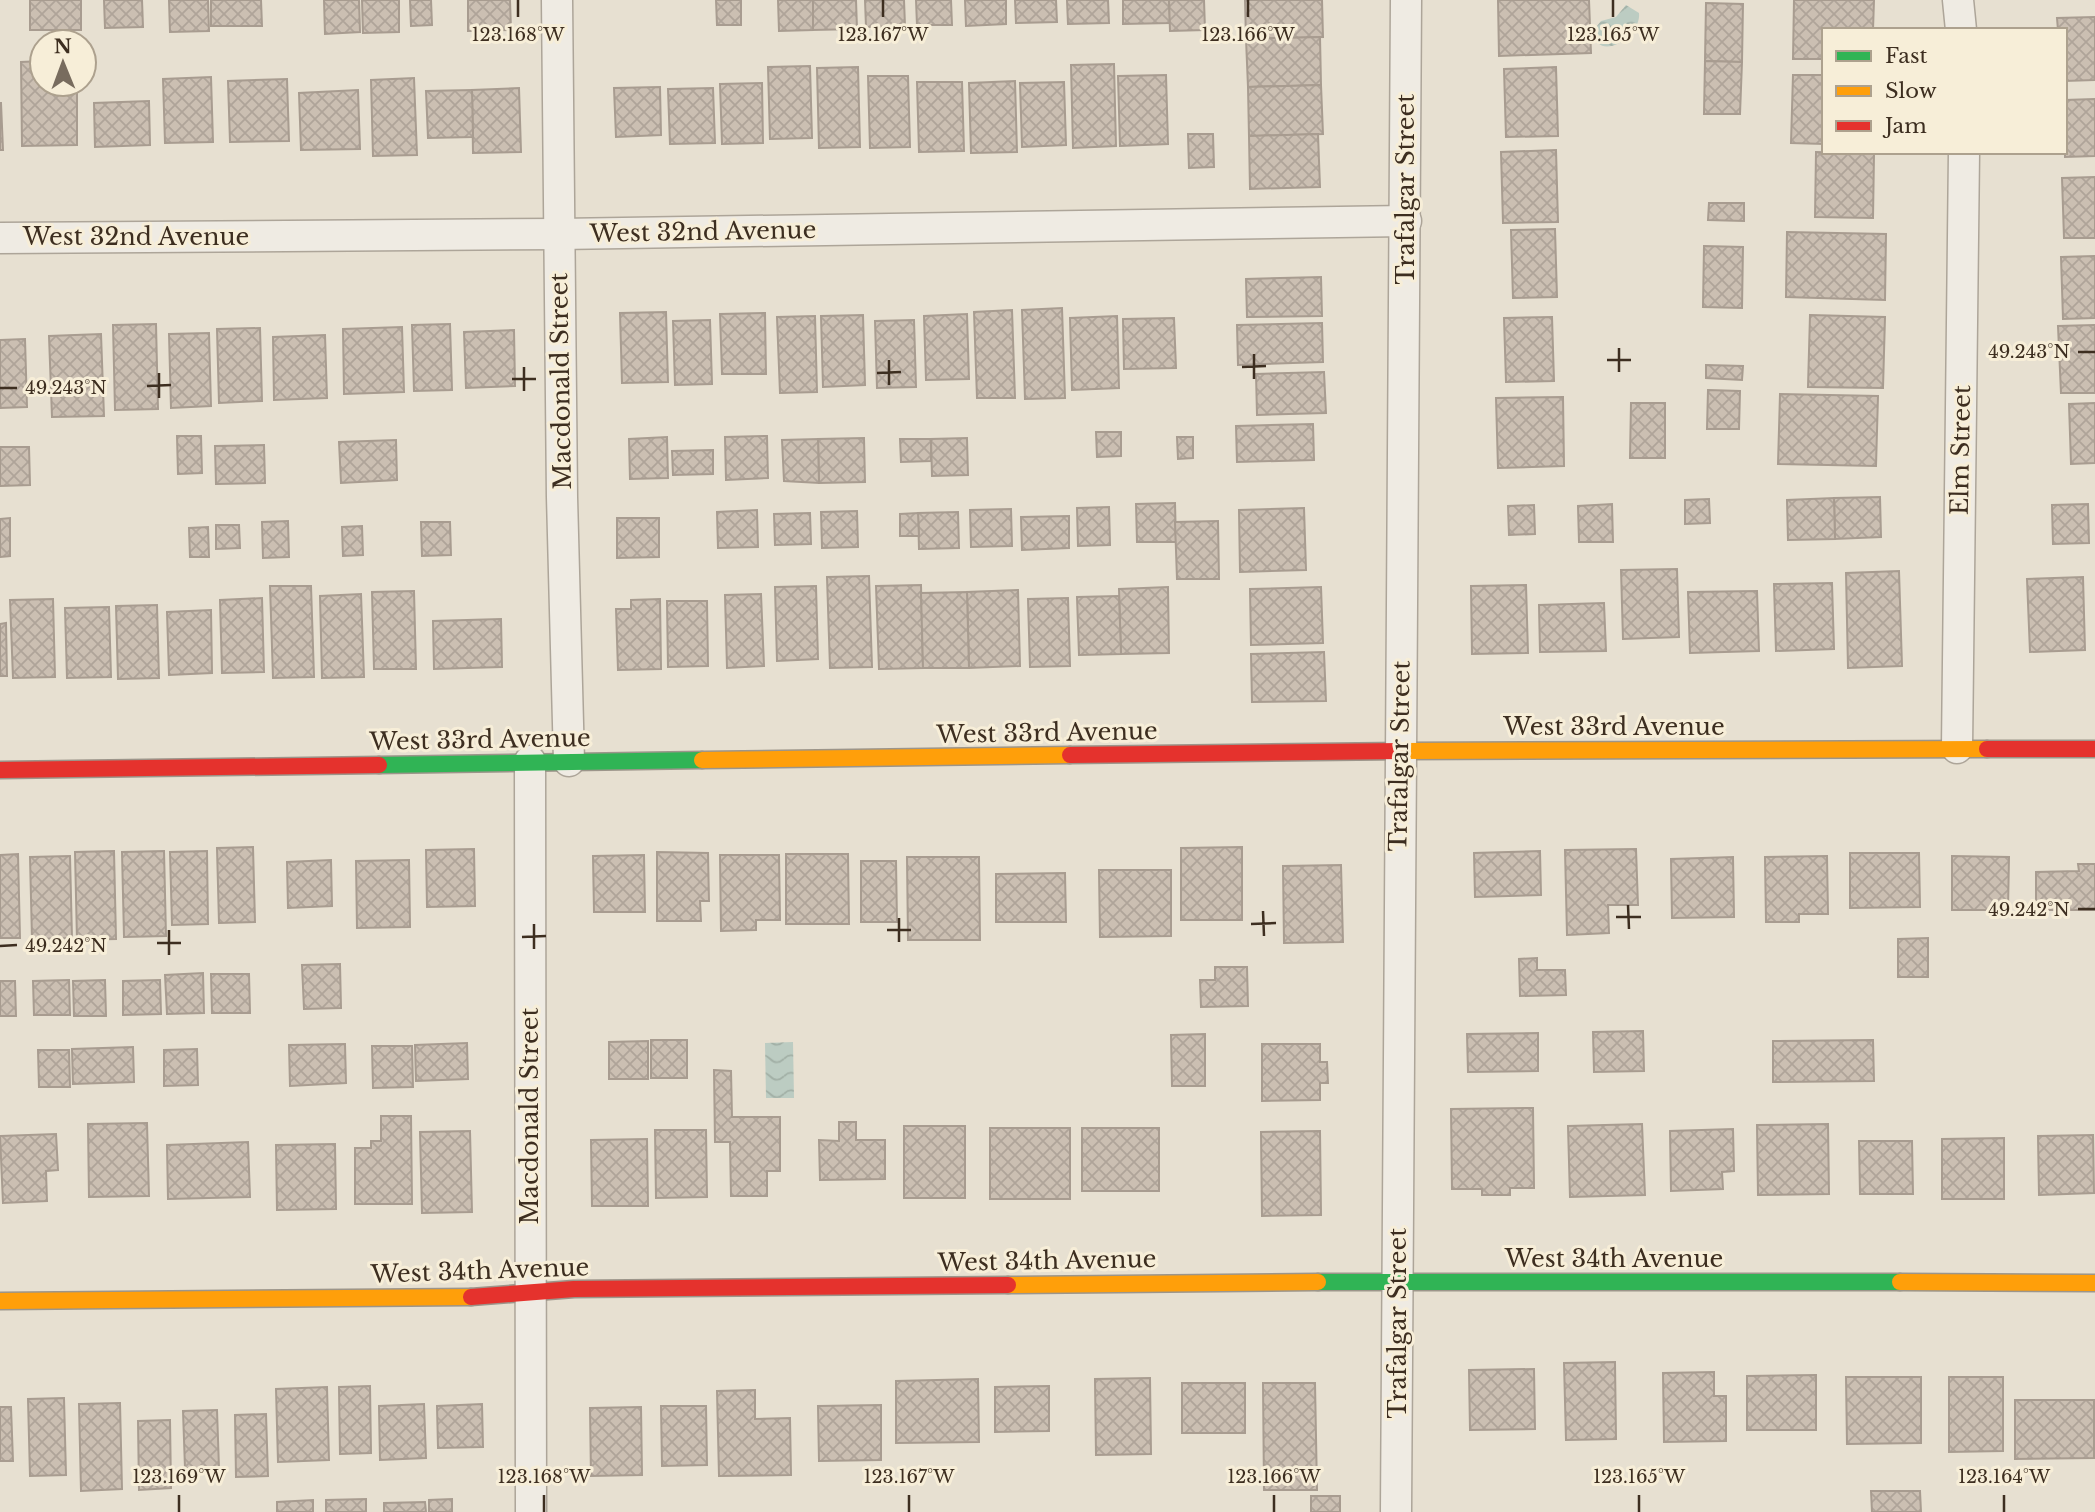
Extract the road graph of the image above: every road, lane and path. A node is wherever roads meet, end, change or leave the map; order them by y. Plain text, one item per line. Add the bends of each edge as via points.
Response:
1 (557, 0) edge
2 (1406, 0) edge
3 (1958, 0) edge
4 (1961, 28) edge
5 (1964, 154) edge
6 (1406, 221) junction
7 (559, 234) junction
8 (0, 238) edge
9 (1957, 748) junction
10 (2095, 749) edge
11 (1399, 751) junction
12 (530, 761) junction
13 (569, 761) junction
14 (0, 770) edge
15 (1398, 1281) junction
16 (2095, 1283) edge
17 (531, 1293) junction
18 (0, 1301) edge
19 (531, 1512) edge
20 (1396, 1512) edge

1 - 7 street, Macdonald Street
2 - 6 street, Trafalgar Street
3 - 4 street
5 - 9 street, Elm Street
6 - 7 street, West 32nd Avenue
6 - 11 street, Trafalgar Street
7 - 8 street, West 32nd Avenue
7 - 13 street, Macdonald Street
9 - 10 street, West 33rd Avenue
9 - 11 street, West 33rd Avenue
11 - 13 street, West 33rd Avenue
11 - 15 street, Trafalgar Street
12 - 13 street, West 33rd Avenue
12 - 14 street, West 33rd Avenue
12 - 17 street, Macdonald Street
15 - 16 street, West 34th Avenue
15 - 17 street, West 34th Avenue
15 - 20 street, Trafalgar Street
17 - 18 street, West 34th Avenue
17 - 19 street, Macdonald Street

